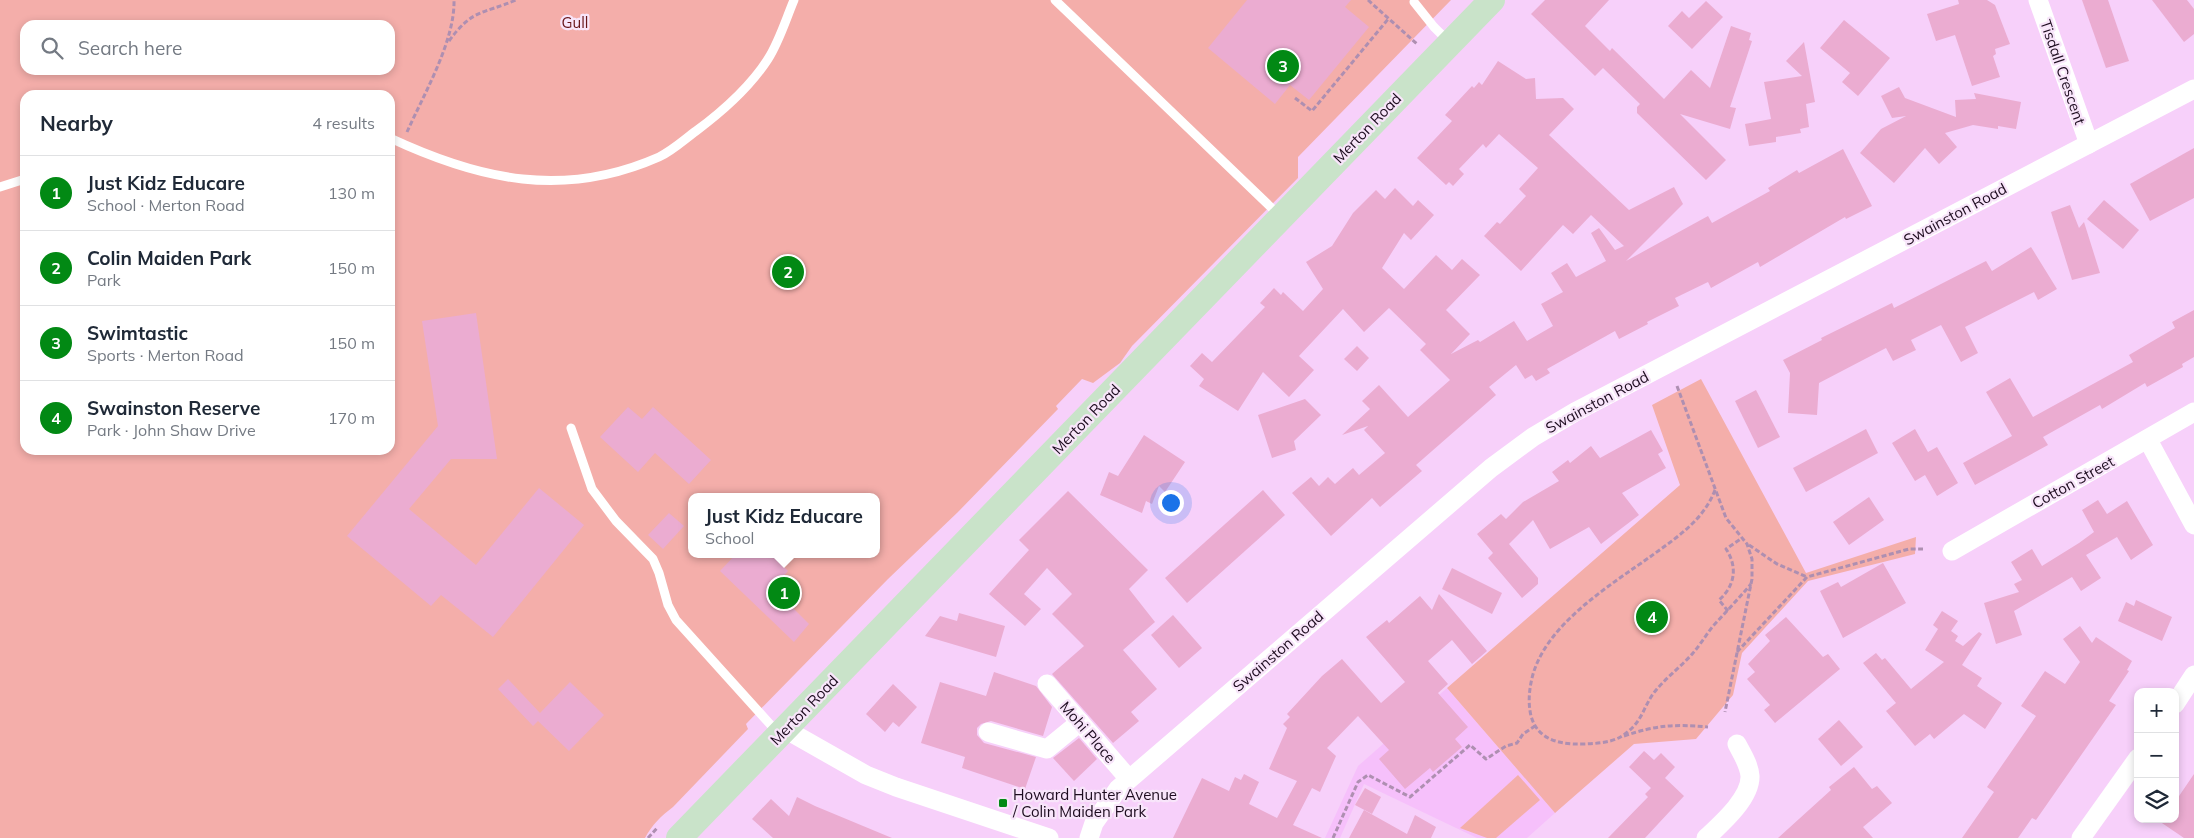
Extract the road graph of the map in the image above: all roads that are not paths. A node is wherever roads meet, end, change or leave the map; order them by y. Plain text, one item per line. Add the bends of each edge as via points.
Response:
1 (794, 0) edge
2 (1055, 0) edge
3 (1492, 0) edge
4 (2038, 0) edge
5 (1414, 2) dead end
6 (1450, 42) junction
7 (2194, 89) edge
8 (395, 140) edge
9 (2089, 144) junction
10 (20, 181) edge
11 (0, 187) edge
12 (1281, 216) junction
13 (2194, 412) edge
14 (571, 428) dead end
15 (2148, 440) junction
16 (2194, 525) edge
17 (1952, 551) dead end
18 (2194, 675) edge
19 (1047, 684) dead end
20 (2179, 698) edge
21 (1080, 722) junction
22 (782, 732) junction
23 (988, 732) dead end
24 (1737, 744) dead end
25 (2134, 764) edge
26 (1129, 779) junction
27 (669, 832) edge
28 (1049, 838) edge
29 (1089, 838) edge
30 (1706, 838) edge
31 (2081, 838) edge

1 - 8 lane via 769,58 752,81 715,117 661,156 618,172 547,182 485,174 434,158
2 - 12 lane
3 - 6 main road, Merton Road
4 - 9 street, Tisdall Crescent
5 - 6 lane
6 - 12 main road, Merton Road
7 - 9 street, Swainston Road
9 - 26 street, Swainston Road via 1533,437 1491,468
10 - 11 lane
12 - 22 main road, Merton Road
13 - 15 street, Cotton Street
14 - 22 lane via 592,489 616,522 653,559 676,620
15 - 16 street
15 - 17 street, Cotton Street
18 - 20 street
19 - 21 street, Mohi Place
21 - 23 street via 1046,749
21 - 26 street, Mohi Place
22 - 27 main road, Merton Road
22 - 28 street via 896,787
24 - 30 street via 1748,764 1748,788 1725,820
25 - 31 street
26 - 29 street, Swainston Road via 1106,803

